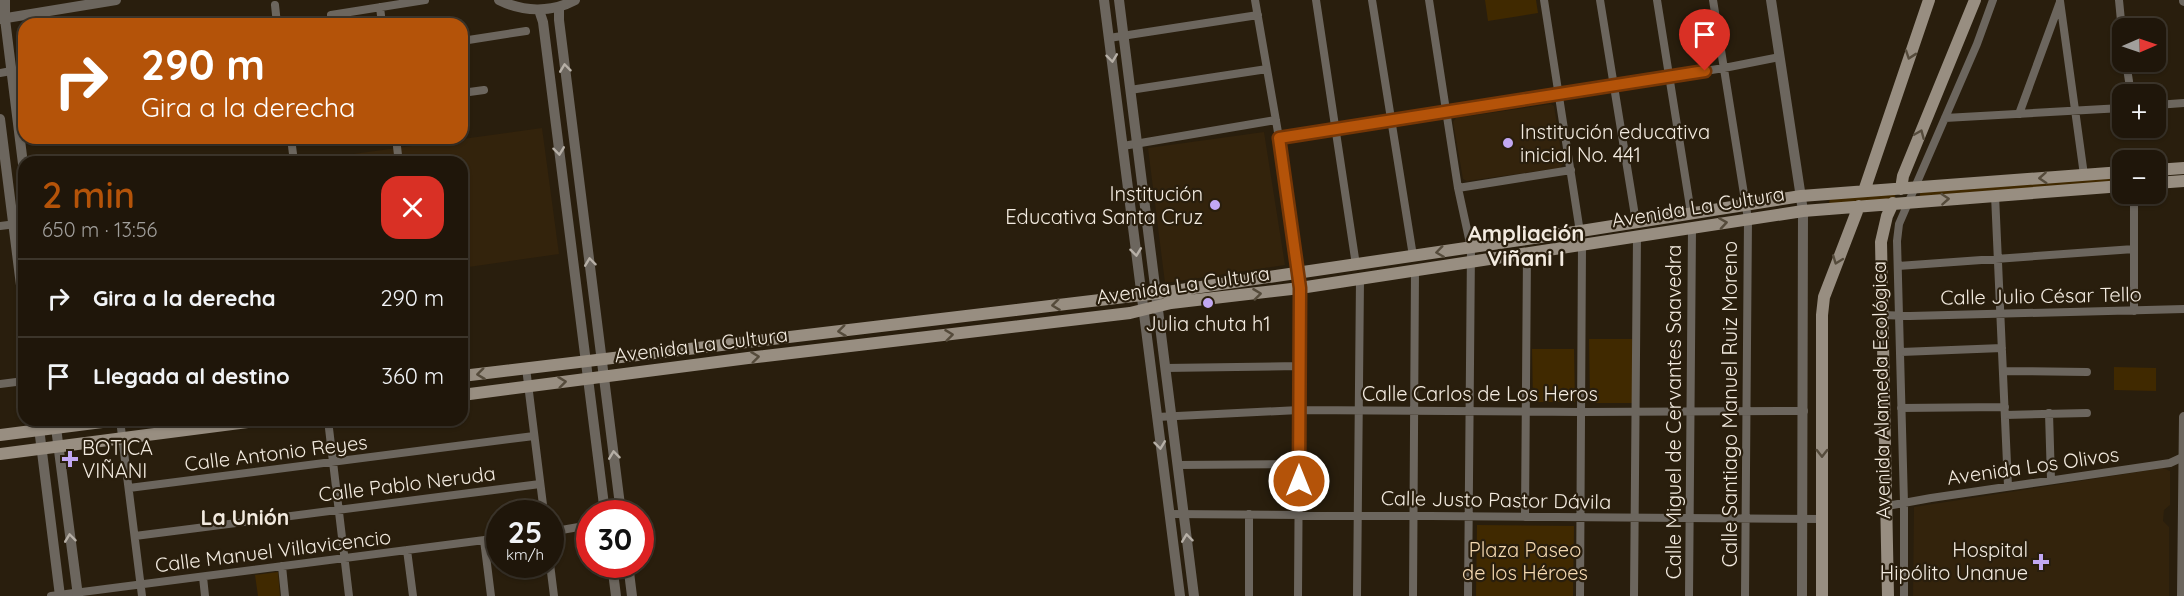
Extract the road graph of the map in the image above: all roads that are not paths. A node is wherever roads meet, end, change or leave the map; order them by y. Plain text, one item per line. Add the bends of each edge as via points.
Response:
1 (5, 0) edge
2 (116, 0) edge
3 (425, 0) edge
4 (499, 0) edge
5 (575, 0) edge
6 (1104, 0) edge
7 (1119, 0) edge
8 (1255, 0) edge
9 (1316, 0) edge
10 (1372, 0) edge
11 (1430, 0) edge
12 (1544, 0) edge
13 (1600, 0) edge
14 (1657, 0) edge
15 (1713, 0) edge
16 (1771, 0) edge
17 (1929, 0) edge
18 (1975, 0) edge
19 (1993, 0) edge
20 (2059, 0) edge
21 (2071, 0) edge
22 (2119, 0) edge
23 (275, 5) dead end
24 (559, 6) junction
25 (381, 7) junction
26 (539, 10) junction
27 (331, 15) dead end
28 (1258, 15) junction
29 (276, 18) edge
30 (382, 18) edge
31 (2121, 18) edge
32 (2, 19) edge
33 (526, 31) dead end
34 (1123, 36) junction
35 (1109, 38) junction
36 (468, 40) edge
37 (1780, 57) junction
38 (1724, 68) junction
39 (1267, 69) junction
40 (6, 72) edge
41 (1669, 76) junction
42 (1614, 84) junction
43 (484, 90) dead end
44 (1130, 90) junction
45 (468, 92) edge
46 (1559, 93) junction
47 (2184, 103) edge
48 (2166, 104) edge
49 (2112, 108) edge
50 (2076, 110) junction
51 (1447, 112) junction
52 (2019, 114) junction
53 (1945, 118) junction
54 (0, 119) edge
55 (1276, 120) junction
56 (1391, 120) junction
57 (1336, 129) junction
58 (1279, 138) junction
59 (18, 139) edge
60 (397, 144) edge
61 (1137, 144) junction
62 (1123, 146) junction
63 (398, 155) dead end
64 (2184, 168) edge
65 (2166, 169) edge
66 (1571, 170) junction
67 (2112, 173) edge
68 (2084, 175) junction
69 (2184, 181) edge
70 (2166, 182) edge
71 (1915, 187) junction
72 (2112, 187) edge
73 (1458, 188) junction
74 (1901, 189) junction
75 (1864, 190) junction
76 (1995, 195) junction
77 (1801, 196) junction
78 (1908, 202) junction
79 (1893, 203) junction
80 (2134, 204) edge
81 (1745, 205) junction
82 (1858, 206) junction
83 (1803, 211) junction
84 (1691, 213) junction
85 (18, 218) edge
86 (1748, 219) junction
87 (1636, 222) junction
88 (18, 223) edge
89 (0, 226) edge
90 (1692, 228) junction
91 (1581, 231) junction
92 (1637, 236) junction
93 (1582, 244) junction
94 (1471, 248) junction
95 (2134, 249) junction
96 (1527, 253) junction
97 (1413, 256) junction
98 (1998, 259) junction
99 (1471, 262) junction
100 (1356, 265) junction
101 (1898, 266) junction
102 (1415, 270) junction
103 (1298, 273) junction
104 (1360, 279) junction
105 (1300, 288) junction
106 (1141, 295) junction
107 (1157, 300) junction
108 (2184, 309) edge
109 (1144, 310) junction
110 (2134, 311) junction
111 (2001, 312) junction
112 (1883, 315) junction
113 (1899, 315) junction
114 (870, 327) junction
115 (872, 344) junction
116 (2002, 348) junction
117 (1901, 352) junction
118 (602, 358) junction
119 (586, 360) junction
120 (1299, 366) junction
121 (526, 368) junction
122 (1165, 368) junction
123 (2003, 371) junction
124 (2087, 372) dead end
125 (468, 375) edge
126 (604, 376) junction
127 (588, 378) junction
128 (18, 382) edge
129 (0, 384) edge
130 (528, 386) junction
131 (468, 394) edge
132 (1901, 408) junction
133 (1299, 410) junction
134 (1359, 410) junction
135 (1414, 411) junction
136 (1470, 411) junction
137 (1526, 411) junction
138 (1747, 411) junction
139 (1804, 411) junction
140 (2005, 411) junction
141 (1581, 412) junction
142 (1636, 412) junction
143 (1691, 412) junction
144 (2049, 413) junction
145 (2087, 413) dead end
146 (1171, 415) junction
147 (1157, 417) junction
148 (2184, 417) edge
149 (35, 426) edge
150 (39, 426) edge
151 (56, 426) edge
152 (120, 426) edge
153 (216, 426) edge
154 (329, 426) edge
155 (0, 435) edge
156 (534, 436) junction
157 (2184, 436) edge
158 (123, 438) junction
159 (59, 446) junction
160 (42, 448) junction
161 (0, 453) edge
162 (2184, 457) edge
163 (333, 462) junction
164 (1299, 464) junction
165 (1178, 465) junction
166 (2051, 480) junction
167 (540, 484) junction
168 (2008, 486) junction
169 (129, 488) junction
170 (542, 500) edge
171 (603, 500) edge
172 (619, 500) edge
173 (1904, 503) junction
174 (1887, 506) junction
175 (338, 509) junction
176 (1169, 514) junction
177 (1184, 514) junction
178 (1250, 514) junction
179 (1299, 515) junction
180 (1358, 515) junction
181 (1413, 516) junction
182 (1469, 516) junction
183 (1525, 517) junction
184 (1580, 517) junction
185 (1635, 518) junction
186 (1690, 518) junction
187 (1746, 519) junction
188 (1803, 519) junction
189 (1822, 519) junction
190 (135, 536) junction
191 (484, 540) joint
192 (407, 550) junction
193 (344, 558) junction
194 (282, 566) junction
195 (203, 576) junction
196 (552, 578) edge
197 (614, 578) edge
198 (630, 578) edge
199 (2183, 581) edge
200 (141, 584) junction
201 (77, 594) edge
202 (57, 596) edge
203 (142, 596) edge
204 (206, 596) edge
205 (285, 596) edge
206 (349, 596) edge
207 (413, 596) edge
208 (491, 596) edge
209 (554, 596) edge
210 (616, 596) edge
211 (632, 596) edge
212 (1180, 596) edge
213 (1194, 596) edge
214 (1249, 596) edge
215 (1298, 596) edge
216 (1357, 596) edge
217 (1413, 596) edge
218 (1468, 596) edge
219 (1580, 596) edge
220 (1634, 596) edge
221 (1689, 596) edge
222 (1745, 596) edge
223 (1802, 596) edge
224 (1822, 596) edge
225 (1888, 596) edge
226 (1904, 596) edge
227 (2182, 596) edge

1 - 32 street
2 - 32 street
3 - 25 street
4 - 26 street
5 - 24 street
6 - 35 street
7 - 34 street
8 - 28 street
9 - 57 street
10 - 56 street
11 - 51 street
12 - 46 street
13 - 42 street
14 - 41 street
15 - 38 street, Calle Santiago Manuel Ruiz Moreno
16 - 37 street
17 -> 75 main road
74 -> 18 main road
19 - 53 street, Avenida Alameda Ecológica
20 - 21 street
20 - 50 street
20 - 52 street
22 - 31 street
23 - 29 street
24 - 26 street
118 -> 24 street
25 - 27 street
25 - 30 street
26 -> 119 street
28 - 34 street
28 - 39 street
32 - 40 street
33 - 36 street
34 - 35 street
34 - 44 street
35 -> 62 street
37 - 38 street
37 - 77 street
38 - 41 street
38 - 81 street, Calle Santiago Manuel Ruiz Moreno
39 - 44 street
39 - 55 street
40 - 59 street
41 - 42 street
41 - 84 street
42 - 46 street
42 - 87 street
43 - 45 street
44 - 61 street
46 - 51 street
46 - 66 street
47 - 48 street
49 - 50 street
50 - 52 street
50 - 68 street
51 - 56 street
51 - 73 street
52 - 53 street
53 - 71 street, Avenida Alameda Ecológica
54 - 85 street
55 - 58 street
55 - 61 street
56 - 57 street
56 - 97 street
57 - 58 street
57 - 100 street
58 - 103 street
60 - 63 street
61 - 62 street
61 - 107 street
62 -> 106 street
64 - 65 main road
66 - 73 street
66 - 91 street
67 - 68 main road, Avenida La Cultura
68 -> 71 main road, Avenida La Cultura
69 - 70 main road
71 - 74 main road, Avenida La Cultura
71 - 78 street, Avenida Alameda Ecológica
72 - 76 main road, Avenida La Cultura
73 - 94 street
74 - 75 main road, Avenida La Cultura
75 - 77 main road, Avenida La Cultura
78 -> 76 main road, Avenida La Cultura
76 - 98 street
77 - 81 main road, Avenida La Cultura
77 - 83 street
78 - 79 main road, Avenida La Cultura
78 - 101 street, Avenida Alameda Ecológica via 1899,224
79 - 82 main road, Avenida La Cultura
79 - 112 main road, Avenida Alameda Ecológica via 1881,242
80 - 95 street
81 - 84 main road, Avenida La Cultura
81 - 86 street, Calle Santiago Manuel Ruiz Moreno
82 - 83 main road, Avenida La Cultura
82 -> 189 main road, Avenida Alameda Ecológica via 1824,297
83 - 86 main road, Avenida La Cultura
83 - 139 street
84 - 87 main road, Avenida La Cultura
90 -> 86 main road, Avenida La Cultura
86 - 138 street, Calle Santiago Manuel Ruiz Moreno
87 - 91 main road, Avenida La Cultura
88 - 89 street
90 - 92 main road, Avenida La Cultura
90 - 143 street, Calle Miguel de Cervantes Saavedra
91 - 93 street
91 - 94 main road, Avenida La Cultura
92 - 93 main road, Avenida La Cultura
92 - 142 street
93 - 96 main road, Avenida La Cultura
93 - 141 street
94 -> 97 main road, Avenida La Cultura
94 - 99 street
95 - 98 street
95 - 110 street
96 - 99 main road, Avenida La Cultura
96 - 137 street
97 - 100 main road, Avenida La Cultura
98 - 101 street
98 - 111 street
99 - 102 main road, Avenida La Cultura
99 - 136 street
100 - 103 main road, Avenida La Cultura
101 - 113 street, Avenida Alameda Ecológica
102 - 104 main road, Avenida La Cultura
102 - 135 street
103 - 105 street
103 - 107 main road, Avenida La Cultura
104 - 105 main road, Avenida La Cultura
104 - 134 street
107 -> 105 main road, Avenida La Cultura via 1171,303
105 - 120 street
106 - 107 main road, Avenida La Cultura
106 - 109 street
106 -> 114 main road, Avenida La Cultura
107 - 109 main road, Avenida La Cultura
107 - 122 street
108 - 110 street, Calle Julio César Tello
115 -> 109 main road, Avenida La Cultura
109 - 147 street
110 - 111 street, Calle Julio César Tello
111 - 113 street, Calle Julio César Tello
111 - 116 street
112 - 113 street, Calle Julio César Tello
112 - 174 main road, Avenida Alameda Ecológica
113 - 117 street, Avenida Alameda Ecológica
114 - 115 main road
114 -> 118 main road, Avenida La Cultura
126 -> 115 main road, Avenida La Cultura
116 - 117 street
116 - 123 street
117 - 132 street, Avenida Alameda Ecológica
118 - 119 main road, Avenida La Cultura
118 - 126 street
119 - 121 main road, Avenida La Cultura
119 - 127 street
120 - 122 street
120 - 133 street
121 -> 125 main road, Avenida La Cultura
121 - 130 street
122 - 146 street
123 - 124 street
123 - 140 street
126 - 127 main road, Avenida La Cultura
172 -> 126 street
130 -> 127 main road, Avenida La Cultura
127 - 171 street
128 - 129 street
130 - 131 main road, Avenida La Cultura
130 - 156 street
132 - 140 street
132 - 173 street, Avenida Alameda Ecológica
133 - 134 street, Calle Carlos de Los Heros
133 - 146 street, Calle Carlos de Los Heros
133 - 164 street
134 - 135 street, Calle Carlos de Los Heros
134 - 180 street
135 - 136 street, Calle Carlos de Los Heros
135 - 181 street
136 - 137 street, Calle Carlos de Los Heros
136 - 182 street
137 - 141 street, Calle Carlos de Los Heros
137 - 183 street
138 - 139 street, Calle Carlos de Los Heros
138 - 143 street, Calle Carlos de Los Heros
138 - 187 street, Calle Santiago Manuel Ruiz Moreno
139 - 188 street
140 - 144 street
140 - 168 street
141 - 142 street, Calle Carlos de Los Heros
141 - 184 street
142 - 143 street, Calle Carlos de Los Heros
142 - 185 street
143 - 186 street, Calle Miguel de Cervantes Saavedra
144 - 145 street
144 - 166 street
146 - 147 street, Calle Carlos de Los Heros
146 - 165 street
147 -> 176 street
148 - 157 street
149 - 155 main road
150 - 160 street
151 - 159 street
152 - 158 street
153 - 158 main road
154 - 163 street
156 - 163 street, Calle Antonio Reyes
156 - 167 street
157 - 162 street
158 - 159 main road
158 - 169 street
159 - 160 main road
201 -> 159 street
160 - 161 main road
160 - 202 street
162 - 166 street, Avenida Los Olivos via 2170,463
162 - 199 street
163 - 169 street, Calle Antonio Reyes
163 - 175 street
164 - 165 street
164 - 179 street
165 - 177 street
166 - 168 street, Avenida Los Olivos
167 - 170 street
167 - 175 street, Calle Pablo Neruda
168 - 173 street, Avenida Los Olivos
169 - 190 street
173 - 174 street, Avenida Los Olivos
173 - 226 street, Avenida Alameda Ecológica
174 - 225 main road, Avenida Alameda Ecológica
175 - 190 street, Calle Pablo Neruda
175 - 193 street
176 - 177 street, Calle Justo Pastor Dávila
176 - 212 street
177 - 178 street, Calle Justo Pastor Dávila
213 -> 177 street
178 - 179 street, Calle Justo Pastor Dávila
178 - 214 street
179 - 180 street, Calle Justo Pastor Dávila
179 - 215 street
180 - 181 street, Calle Justo Pastor Dávila
180 - 216 street
181 - 182 street, Calle Justo Pastor Dávila
181 - 217 street
182 - 183 street, Calle Justo Pastor Dávila
182 - 218 street
183 - 184 street, Calle Justo Pastor Dávila
184 - 185 street, Calle Justo Pastor Dávila
184 - 219 street
185 - 186 street, Calle Justo Pastor Dávila
185 - 220 street
186 - 187 street, Calle Justo Pastor Dávila
186 - 221 street, Calle Miguel de Cervantes Saavedra
187 - 188 street, Calle Justo Pastor Dávila
187 - 222 street, Calle Santiago Manuel Ruiz Moreno
188 - 189 street, Calle Justo Pastor Dávila
188 - 223 street
189 - 224 main road, Avenida Alameda Ecológica
190 - 200 street
191 - 192 street, Calle Manuel Villavicencio
191 - 208 street
192 - 193 street, Calle Manuel Villavicencio
192 - 207 street
193 - 194 street, Calle Manuel Villavicencio
193 - 206 street
194 - 195 street, Calle Manuel Villavicencio
194 - 205 street
195 - 200 street, Calle Manuel Villavicencio
195 - 204 street
196 - 209 street
197 - 210 street
198 - 211 street
199 - 227 street
200 - 201 street, Calle Manuel Villavicencio
200 - 203 street
201 - 202 street, Calle Manuel Villavicencio

